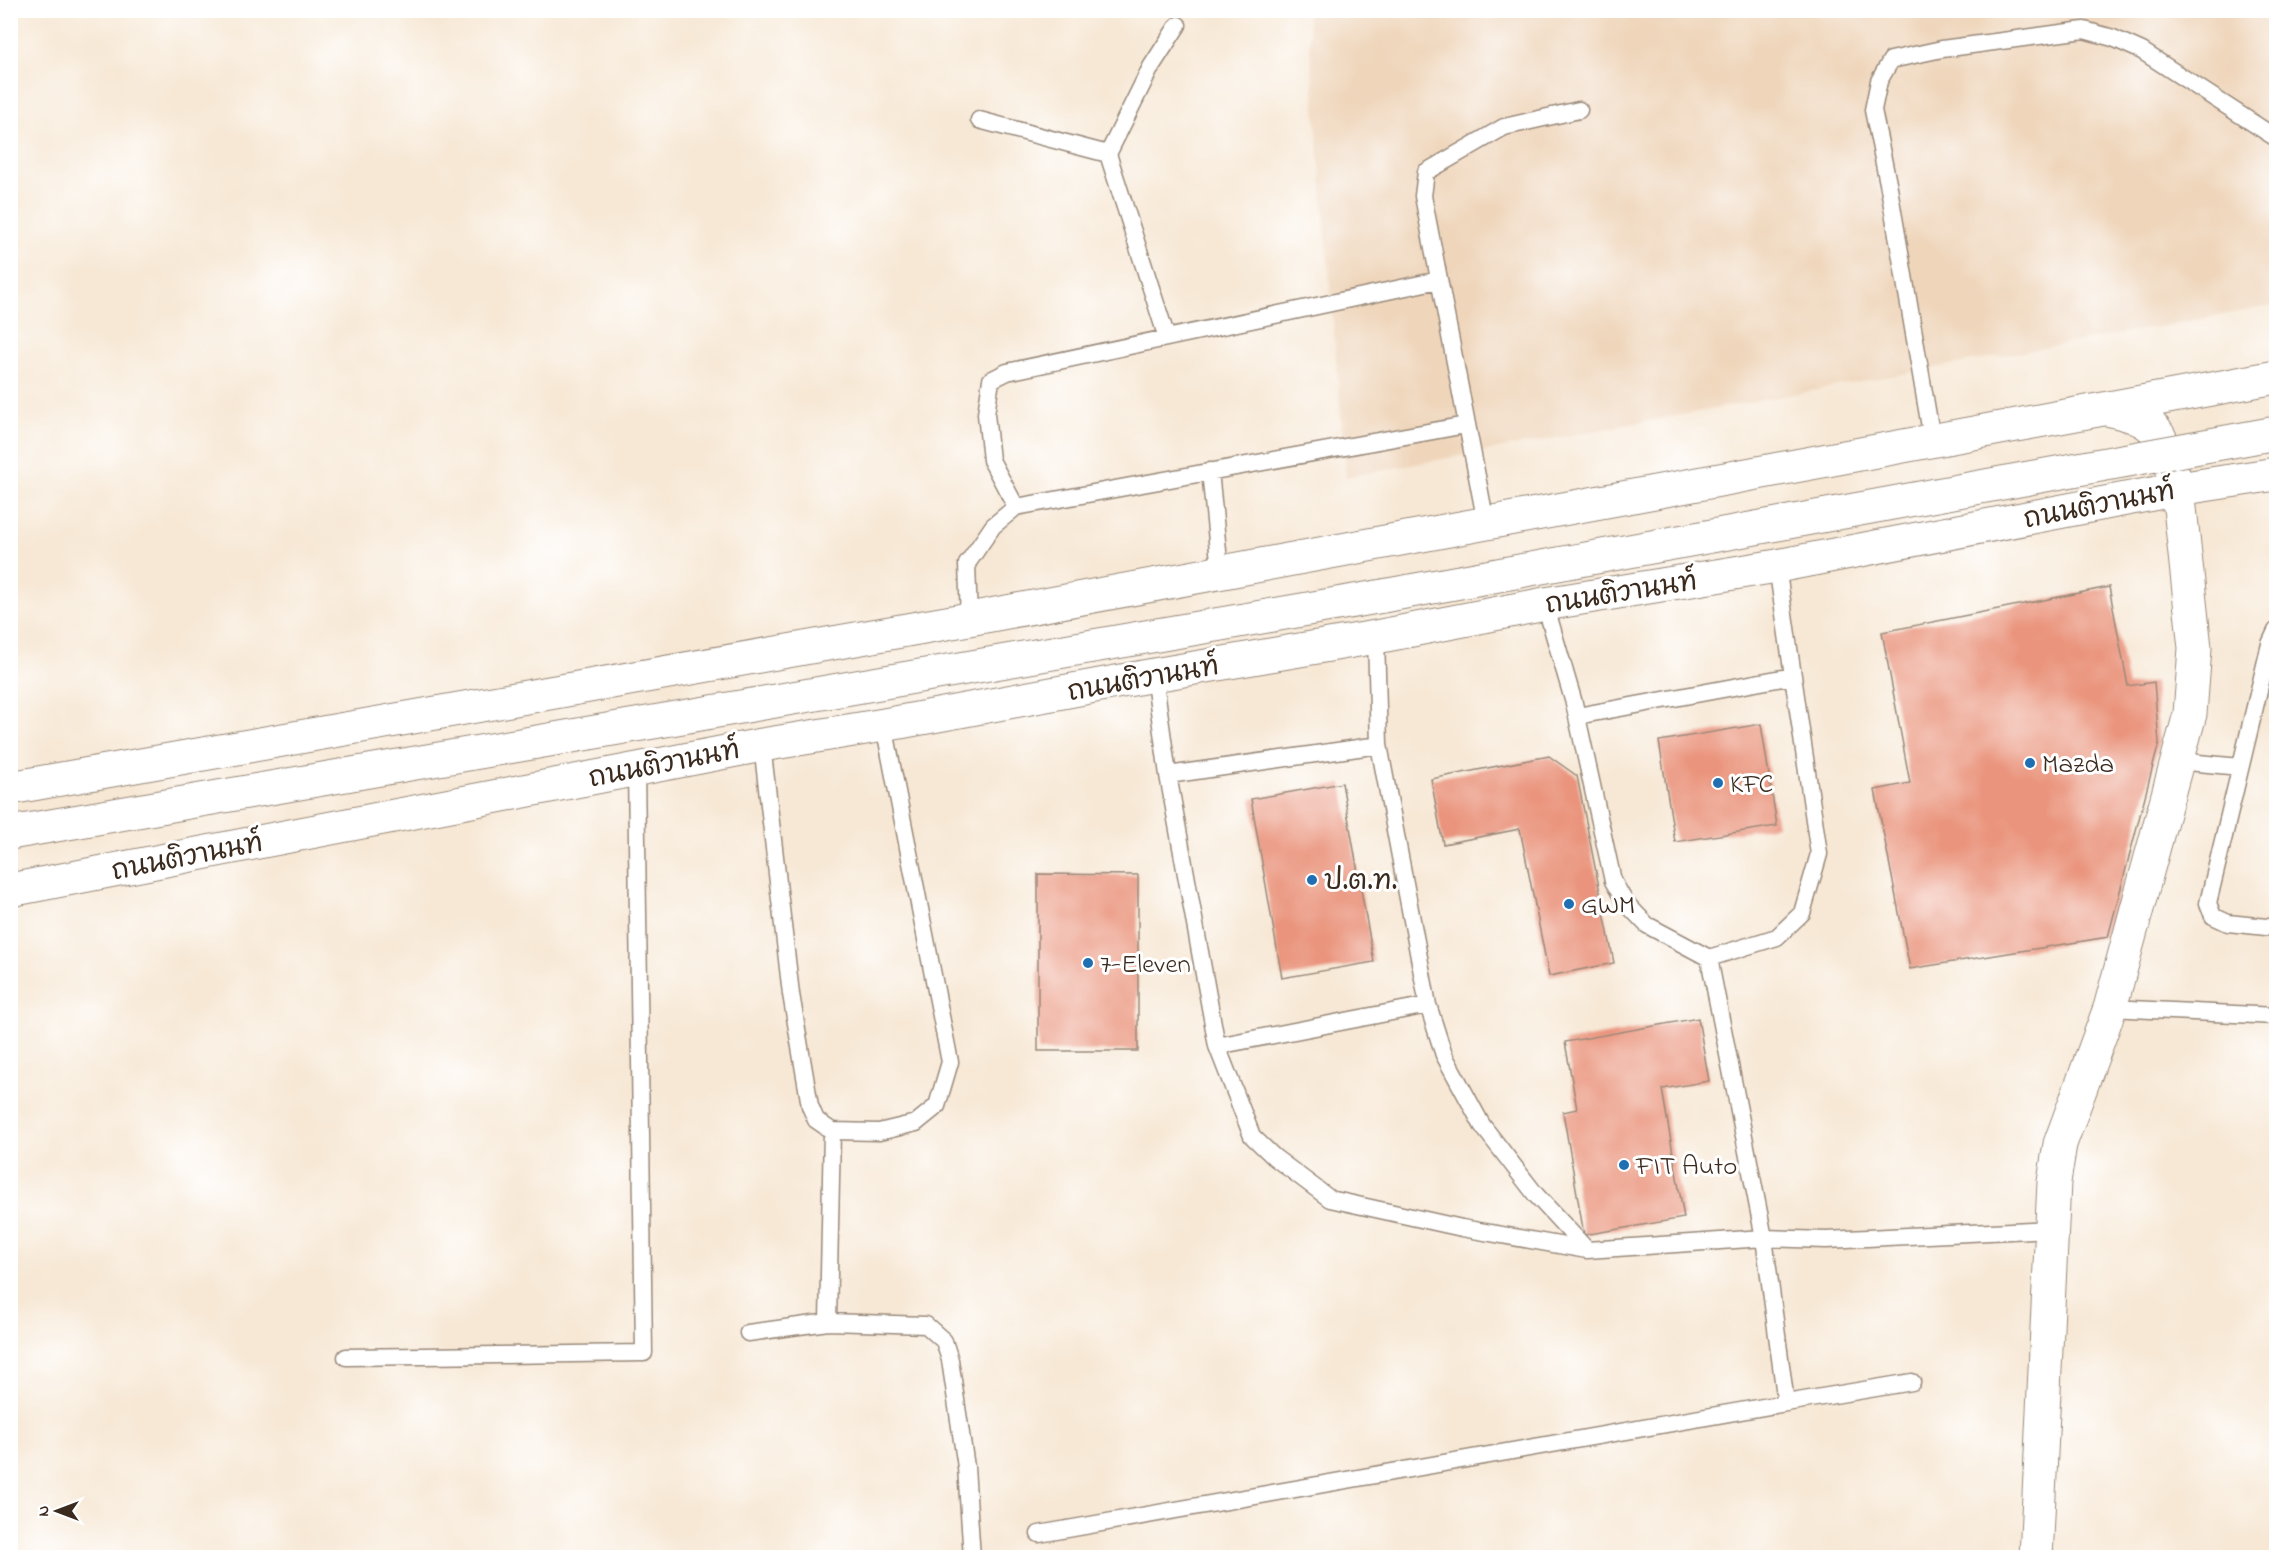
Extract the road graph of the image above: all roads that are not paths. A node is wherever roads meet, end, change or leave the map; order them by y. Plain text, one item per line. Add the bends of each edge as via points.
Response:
1 (1178, 26) dead end
2 (1579, 110) dead end
3 (979, 120) dead end
4 (2277, 138) edge
5 (1107, 154) junction
6 (1439, 280) junction
7 (1167, 338) junction
8 (2277, 377) edge
9 (2105, 409) junction
10 (1466, 425) junction
11 (2277, 433) edge
12 (1932, 439) junction
13 (1210, 471) junction
14 (2277, 474) edge
15 (2178, 489) junction
16 (1016, 507) junction
17 (1486, 523) junction
18 (1777, 566) junction
19 (1220, 571) junction
20 (1545, 604) junction
21 (969, 619) junction
22 (2277, 631) edge
23 (1376, 637) junction
24 (1154, 675) junction
25 (1793, 676) junction
26 (1577, 716) junction
27 (884, 725) junction
28 (762, 745) junction
29 (1378, 746) junction
30 (2177, 761) junction
31 (2240, 767) junction
32 (636, 768) junction
33 (1168, 775) junction
34 (10, 788) edge
35 (10, 833) edge
36 (10, 890) edge
37 (2277, 928) edge
38 (1709, 958) junction
39 (1428, 1005) junction
40 (2110, 1008) junction
41 (2277, 1016) edge
42 (1217, 1046) junction
43 (832, 1131) junction
44 (2052, 1229) junction
45 (1764, 1238) junction
46 (1587, 1250) junction
47 (828, 1322) junction
48 (748, 1333) dead end
49 (346, 1357) dead end
50 (1912, 1382) dead end
51 (1786, 1403) junction
52 (1039, 1534) dead end
53 (972, 1557) edge
54 (2037, 1557) edge

1 - 5 lane via 1151,67
2 - 6 lane via 1504,127 1426,172 1423,196
3 - 5 lane
4 - 12 lane via 2142,51 2084,30 1942,49 1891,60 1879,81 1873,110
5 - 7 lane
6 - 7 lane
6 - 10 lane
7 - 16 lane via 1007,372 992,380 986,414 992,460
8 - 9 main road
9 - 12 main road
9 - 15 main road via 2149,422 2162,439
10 - 13 lane
10 - 17 lane
11 - 35 main road, bridge via 1383,596
12 - 17 main road
13 - 16 lane
13 - 19 lane
14 - 15 main road, ถนนติวานนท์
15 - 18 main road, ถนนติวานนท์
15 - 30 main road via 2195,648 2190,714
16 - 21 lane via 993,526 967,564
17 - 19 main road
18 - 20 main road, ถนนติวานนท์
18 - 25 lane
19 - 21 main road
20 - 23 main road, ถนนติวานนท์
20 - 26 lane
21 - 34 main road
22 - 31 lane via 2270,644
23 - 24 main road, ถนนติวานนท์
23 - 29 lane
24 - 27 main road, ถนนติวานนท์
24 - 33 lane
25 - 26 lane
25 - 38 lane via 1819,854 1802,913 1778,937
26 - 38 lane via 1613,881 1624,902 1647,925
27 - 28 main road, ถนนติวานนท์
27 - 43 lane via 950,1062 937,1106 916,1123 879,1132
28 - 32 main road, ถนนติวานนท์
28 - 43 lane via 791,994 810,1106 816,1120
29 - 33 lane
29 - 39 lane
30 - 31 lane
30 - 40 main road
31 - 37 lane via 2209,910 2229,923
32 - 36 main road, ถนนติวานนท์
32 - 49 lane via 644,1353
33 - 42 lane
38 - 45 lane
39 - 42 lane
39 - 46 lane via 1444,1055 1482,1125 1536,1195
40 - 41 lane
40 - 44 main road via 2060,1144
42 - 46 lane via 1252,1136 1330,1199
43 - 47 lane
44 - 45 lane via 1826,1240
44 - 54 main road
45 - 46 lane
45 - 51 lane
47 - 48 lane
47 - 53 lane via 926,1325 944,1341 966,1467
50 - 51 lane
51 - 52 lane

